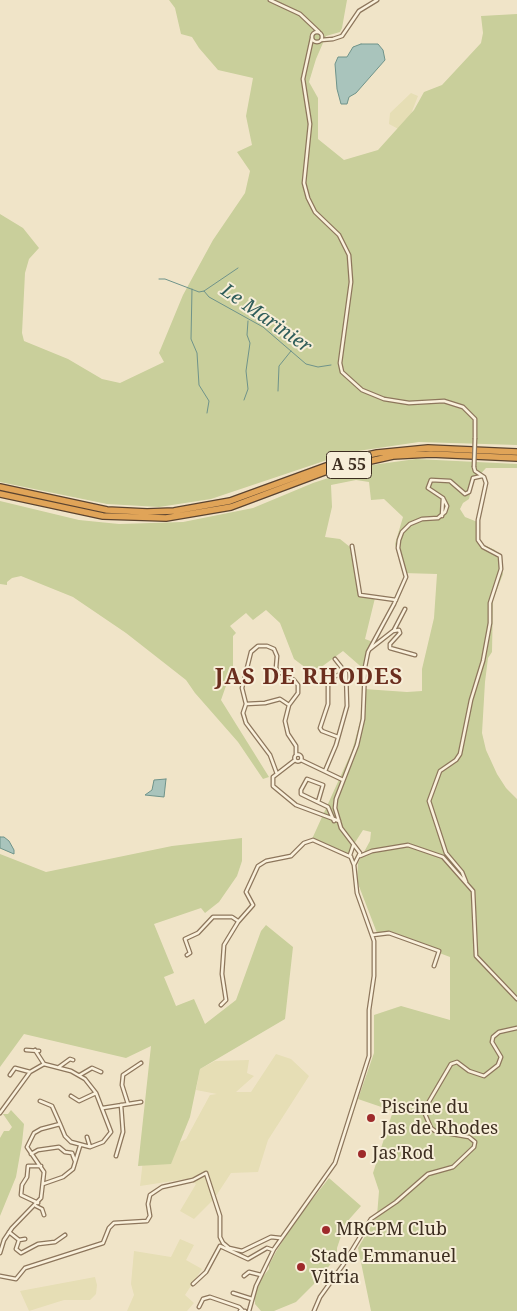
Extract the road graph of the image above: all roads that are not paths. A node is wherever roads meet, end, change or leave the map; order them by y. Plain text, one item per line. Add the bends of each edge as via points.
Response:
1 (270, 0) edge
2 (377, 0) edge
3 (311, 25) junction
4 (319, 32) junction
5 (312, 36) junction
6 (320, 39) junction
7 (311, 49) junction
8 (517, 452) edge
9 (517, 458) edge
10 (482, 476) junction
11 (0, 487) edge
12 (0, 494) edge
13 (352, 546) dead end
14 (396, 600) junction
15 (405, 609) dead end
16 (393, 631) junction
17 (369, 650) junction
18 (415, 655) dead end
19 (335, 659) dead end
20 (346, 673) junction
21 (246, 704) junction
22 (289, 705) junction
23 (338, 737) junction
24 (296, 754) junction
25 (295, 760) junction
26 (301, 760) junction
27 (325, 771) junction
28 (277, 774) junction
29 (343, 780) junction
30 (318, 802) junction
31 (334, 820) junction
32 (339, 822) junction
33 (352, 845) junction
34 (353, 850) junction
35 (357, 850) junction
36 (351, 856) junction
37 (359, 856) junction
38 (354, 865) junction
39 (452, 865) junction
40 (459, 868) junction
41 (462, 872) junction
42 (458, 875) junction
43 (466, 882) junction
44 (238, 922) junction
45 (373, 935) junction
46 (187, 955) dead end
47 (434, 966) dead end
48 (517, 998) edge
49 (221, 1005) dead end
50 (517, 1028) edge
51 (26, 1050) dead end
52 (66, 1058) dead end
53 (140, 1063) dead end
54 (44, 1064) junction
55 (58, 1067) junction
56 (30, 1072) junction
57 (101, 1072) dead end
58 (10, 1075) dead end
59 (80, 1075) junction
60 (96, 1093) junction
61 (71, 1096) dead end
62 (40, 1101) dead end
63 (141, 1102) dead end
64 (128, 1104) junction
65 (121, 1105) junction
66 (103, 1108) junction
67 (0, 1110) edge
68 (60, 1124) junction
69 (87, 1137) dead end
70 (80, 1146) junction
71 (90, 1147) junction
72 (32, 1154) junction
73 (116, 1156) dead end
74 (75, 1161) junction
75 (41, 1166) junction
76 (43, 1184) junction
77 (37, 1205) junction
78 (44, 1215) dead end
79 (9, 1232) junction
80 (65, 1235) dead end
81 (280, 1238) junction
82 (25, 1239) dead end
83 (18, 1240) junction
84 (273, 1250) junction
85 (0, 1253) edge
86 (262, 1275) junction
87 (0, 1276) edge
88 (244, 1276) dead end
89 (193, 1284) dead end
90 (233, 1293) dead end
91 (252, 1299) junction
92 (199, 1307) dead end
93 (242, 1311) edge
94 (249, 1311) edge
95 (314, 1311) edge

1 - 3 street via 298,12
2 - 6 street via 358,11 344,34 330,40
3 - 4 street
3 - 5 street
4 - 5 street
4 - 6 street
5 - 6 street
5 - 7 street
6 - 7 street
7 - 10 street, bridge via 303,80 310,124 305,187 309,202 343,242 351,264 340,363 342,372 362,390 384,399 409,403 444,401 463,407 475,419 474,467 475,472
8 - 11 highway, A 55 via 428,448 377,453 337,462 230,501 174,511 107,510
9 - 12 highway, A 55 via 432,454 393,456 330,470 231,507 166,518 103,516
10 - 14 street via 473,478 469,492 465,494 450,481 430,480 429,489 443,498 447,508 437,519 417,520 402,532 398,548 406,577
10 - 40 street via 486,483 478,520 478,540 481,546 500,555 501,570 490,603 490,627 470,700 460,754 440,771 429,801 446,852
13 - 14 street via 359,593
14 - 17 street
15 - 16 street
16 - 17 street
16 - 18 street via 401,632 390,644 391,650
17 - 29 street via 365,667 363,719
19 - 20 street
20 - 23 street via 347,706
20 - 23 street via 328,678 328,704 320,728
21 - 22 street via 280,699
21 - 22 street via 242,688 250,655 254,648 262,645 274,649 278,672 294,680 298,686 297,695
21 - 28 street via 243,713 246,723 268,752
22 - 24 street via 285,714 286,728
23 - 27 street
24 - 25 street
24 - 26 street via 301,756
25 - 26 street
25 - 28 street
26 - 27 street
27 - 29 street
28 - 31 street via 272,785 292,803
29 - 32 street via 335,808
30 - 30 street via 301,794 307,779 323,785
30 - 31 street via 328,807
31 - 32 street
32 - 33 street
33 - 34 street
33 - 35 street
34 - 35 street
34 - 36 street
35 - 37 street
36 - 37 street
36 - 38 street
36 - 44 street via 316,841 304,844 291,856 266,861 256,869 246,892 253,905
37 - 38 street
37 - 39 street via 410,846 442,855
38 - 45 street via 357,893
39 - 40 street
39 - 42 street
40 - 41 street
41 - 42 street
41 - 43 street
42 - 43 street
43 - 48 street via 474,893 476,956
44 - 46 street via 232,918 213,917 186,939 190,953
44 - 49 street via 224,945 222,974 226,1000
45 - 47 street via 389,933 439,950
45 - 81 street via 375,955 369,1010 369,1056 350,1118 332,1168
50 - 95 street via 499,1032 493,1037 492,1042 501,1057 493,1070 481,1076 460,1063 451,1064 427,1104 425,1114 431,1128 472,1138 475,1142 471,1150 453,1167 424,1177 371,1219
51 - 54 street via 37,1051
52 - 55 street via 72,1060
53 - 64 street via 123,1075 122,1085
54 - 55 street
54 - 56 street
55 - 59 street
56 - 58 street via 16,1067
56 - 67 street
57 - 59 street via 92,1068
59 - 60 street
60 - 61 street via 79,1103
60 - 66 street
62 - 68 street via 52,1106
63 - 64 street
64 - 65 street
65 - 66 street
65 - 73 street via 122,1132
66 - 71 street via 110,1134 103,1142
68 - 70 street via 66,1136
68 - 72 street via 34,1133 27,1145
69 - 71 street
70 - 71 street
70 - 74 street
72 - 74 street via 60,1147 72,1153
72 - 75 street
74 - 76 street via 74,1169 64,1177
75 - 76 street
75 - 77 street via 28,1166 21,1194
76 - 77 street
77 - 78 street
77 - 79 street
79 - 83 street
79 - 85 street
80 - 83 street via 55,1242 38,1244 21,1253 16,1249
81 - 84 street
81 - 87 street via 270,1238 242,1251 223,1243 220,1216 206,1173 193,1180 162,1187 150,1195 147,1221 113,1224 103,1243 24,1268 16,1278
82 - 83 street
84 - 86 street
84 - 89 street via 267,1248 248,1258 220,1246 206,1272
86 - 88 street via 249,1272
86 - 91 street
90 - 91 street
91 - 94 street
92 - 93 street via 203,1299 210,1297

